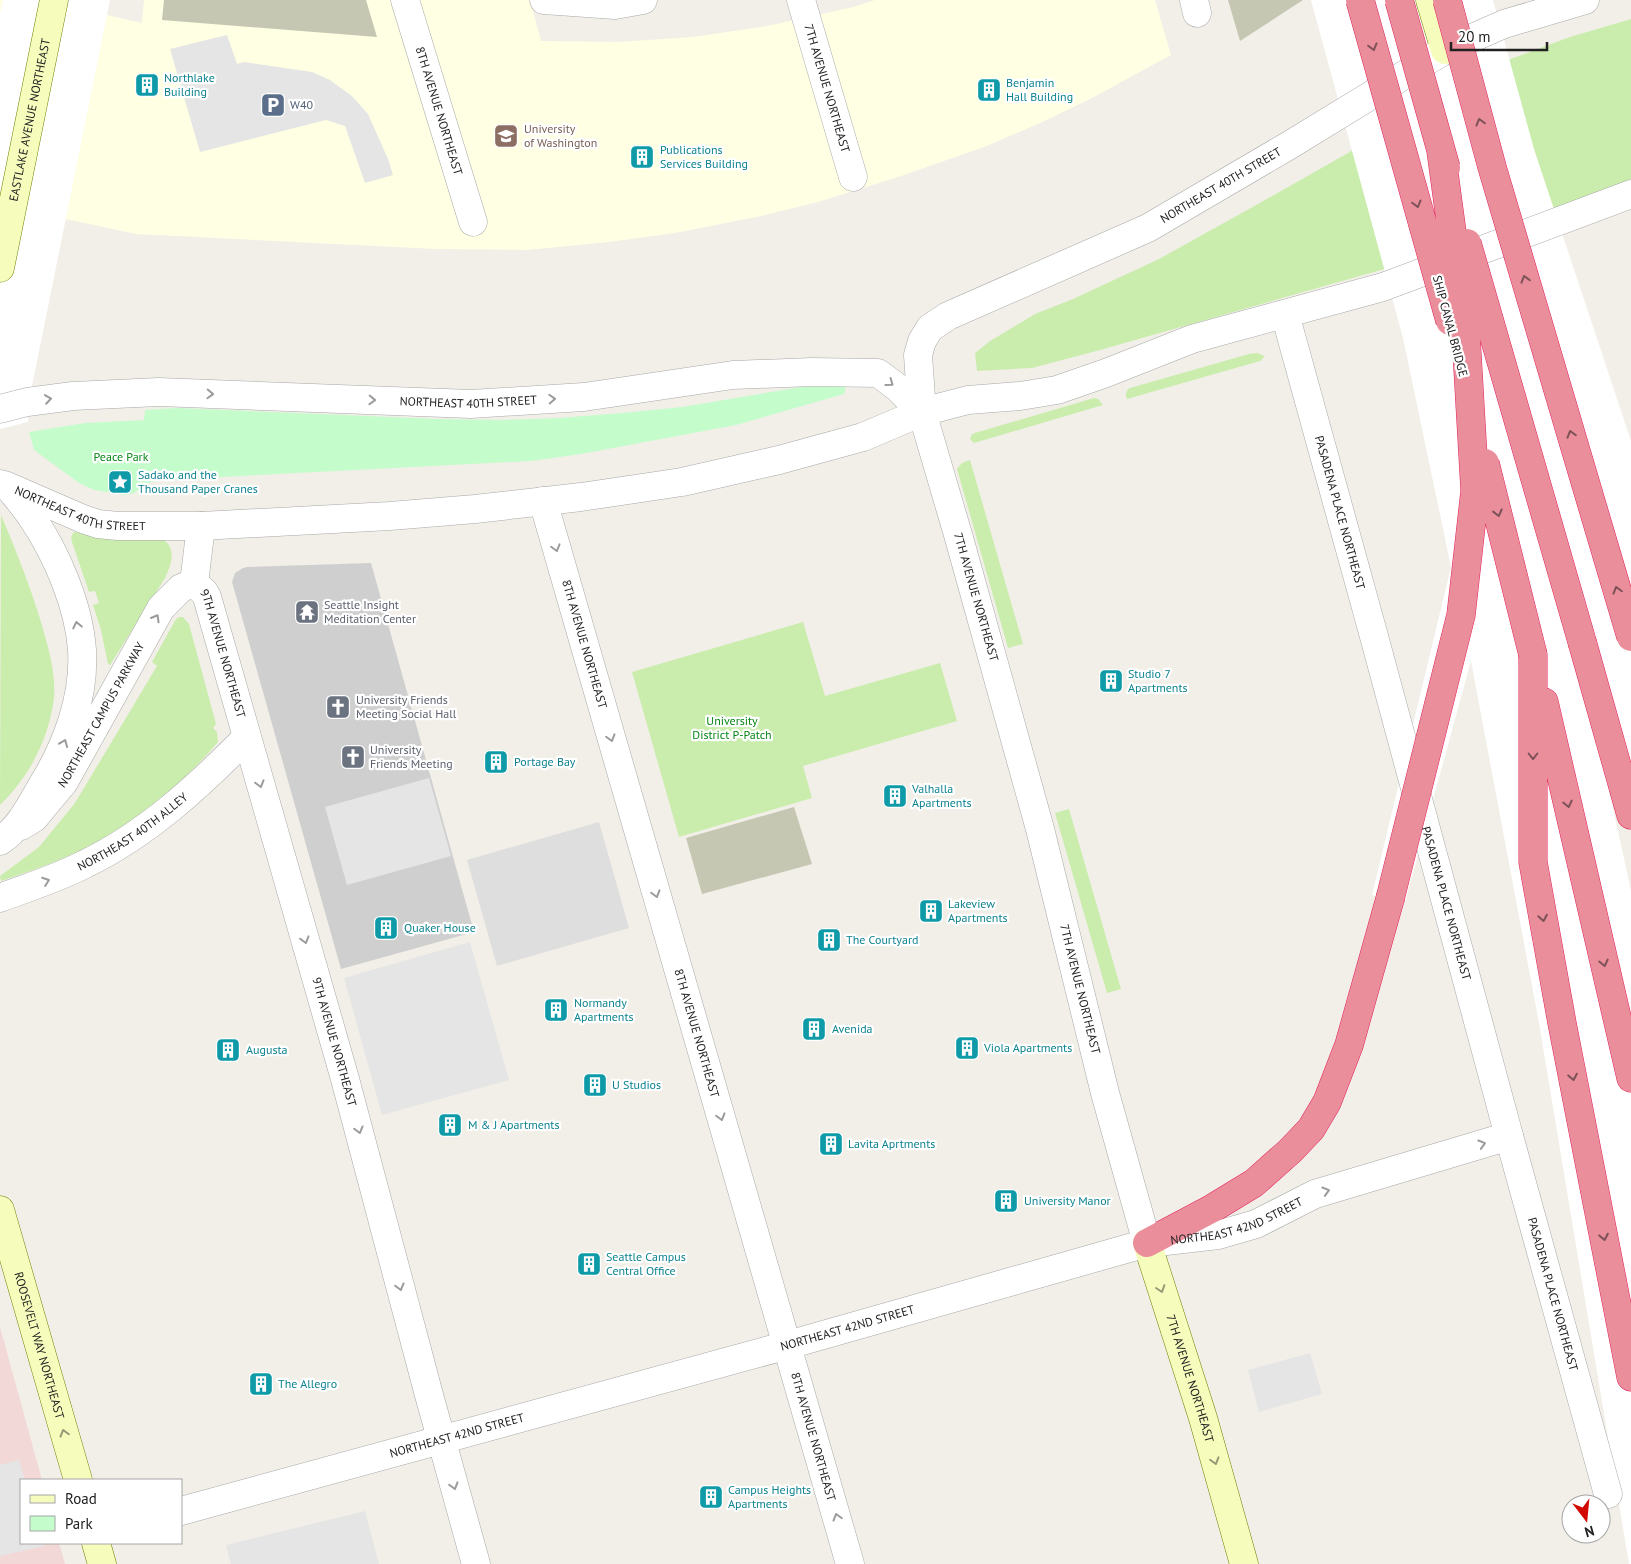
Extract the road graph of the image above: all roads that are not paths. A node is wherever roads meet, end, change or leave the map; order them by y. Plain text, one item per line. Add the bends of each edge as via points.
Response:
1 (54, 0) edge
2 (405, 0) edge
3 (544, 0) edge
4 (643, 0) edge
5 (801, 0) edge
6 (1360, 0) edge
7 (1399, 0) edge
8 (1430, 0) edge
9 (1446, 0) edge
10 (1585, 0) edge
11 (1445, 50) junction
12 (1441, 151) junction
13 (853, 177) dead end
14 (1631, 194) edge
15 (473, 222) dead end
16 (0, 268) edge
17 (1285, 314) junction
18 (0, 409) edge
19 (922, 412) junction
20 (4, 485) edge
21 (543, 501) junction
22 (201, 526) junction
23 (194, 583) junction
24 (1631, 637) edge
25 (1533, 655) junction
26 (247, 737) junction
27 (1631, 815) edge
28 (7, 836) edge
29 (0, 898) edge
30 (1631, 1078) edge
31 (1509, 1136) junction
32 (2, 1223) edge
33 (1147, 1243) junction
34 (788, 1345) junction
35 (1631, 1377) edge
36 (441, 1439) junction
37 (78, 1479) edge
38 (1608, 1494) dead end
39 (182, 1511) edge
40 (96, 1544) edge
41 (102, 1564) edge
42 (476, 1564) edge
43 (850, 1564) edge
44 (1244, 1564) edge

1 - 16 main road, EASTLAKE AVENUE NORTHEAST
2 - 15 street, 8TH AVENUE NORTHEAST
3 - 4 street via 615,5
5 - 13 street, 7TH AVENUE NORTHEAST
6 -> 25 highway, SHIP CANAL BRIDGE, bridge via 1449,321
7 - 12 highway, bridge
8 - 11 main road
24 -> 9 highway, bridge
10 - 11 street, NORTHEAST 40TH STREET via 1504,24
11 - 19 street, NORTHEAST 40TH STREET via 1148,228 948,316 930,328 918,355
12 - 27 highway, bridge
12 - 33 highway, bridge via 1466,336 1475,491 1461,614 1390,899 1349,1045 1327,1102 1311,1129 1254,1184
14 - 17 street, NORTHEAST 40TH STREET via 1383,287
17 - 19 street, NORTHEAST 40TH STREET via 1192,339 1057,390 968,400
17 - 31 street, PASADENA PLACE NORTHEAST
18 -> 19 street, NORTHEAST 40TH STREET via 27,402 120,392 471,404 584,397 733,375 812,372 878,374
19 - 21 street, NORTHEAST 40TH STREET via 863,438 780,460 682,482
19 - 33 street, 7TH AVENUE NORTHEAST via 1038,820 1105,1093
20 - 22 street, NORTHEAST 40TH STREET via 98,524
28 -> 20 street via 54,767 66,739 76,705 82,650 71,597 53,553 33,518
21 - 22 street, NORTHEAST 40TH STREET via 390,516
21 -> 34 street, 8TH AVENUE NORTHEAST
22 - 23 street, 9TH AVENUE NORTHEAST
23 - 26 street, 9TH AVENUE NORTHEAST via 207,597
28 -> 23 street, NORTHEAST CAMPUS PARKWAY via 34,818 64,782 161,608 180,588
25 -> 30 highway
25 -> 35 highway via 1533,862
29 -> 26 street, NORTHEAST 40TH ALLEY via 52,879 112,849 172,807
26 -> 36 street, 9TH AVENUE NORTHEAST via 345,1079
33 -> 31 street, NORTHEAST 42ND STREET via 1218,1235 1256,1224 1315,1194
31 - 38 street, PASADENA PLACE NORTHEAST
37 -> 32 main road, ROOSEVELT WAY NORTHEAST
33 - 34 street, NORTHEAST 42ND STREET
33 -> 44 main road, 7TH AVENUE NORTHEAST via 1203,1418
34 - 36 street, NORTHEAST 42ND STREET
43 -> 34 street, 8TH AVENUE NORTHEAST
36 - 39 street, NORTHEAST 42ND STREET
36 -> 42 street, 9TH AVENUE NORTHEAST
40 - 41 main road

